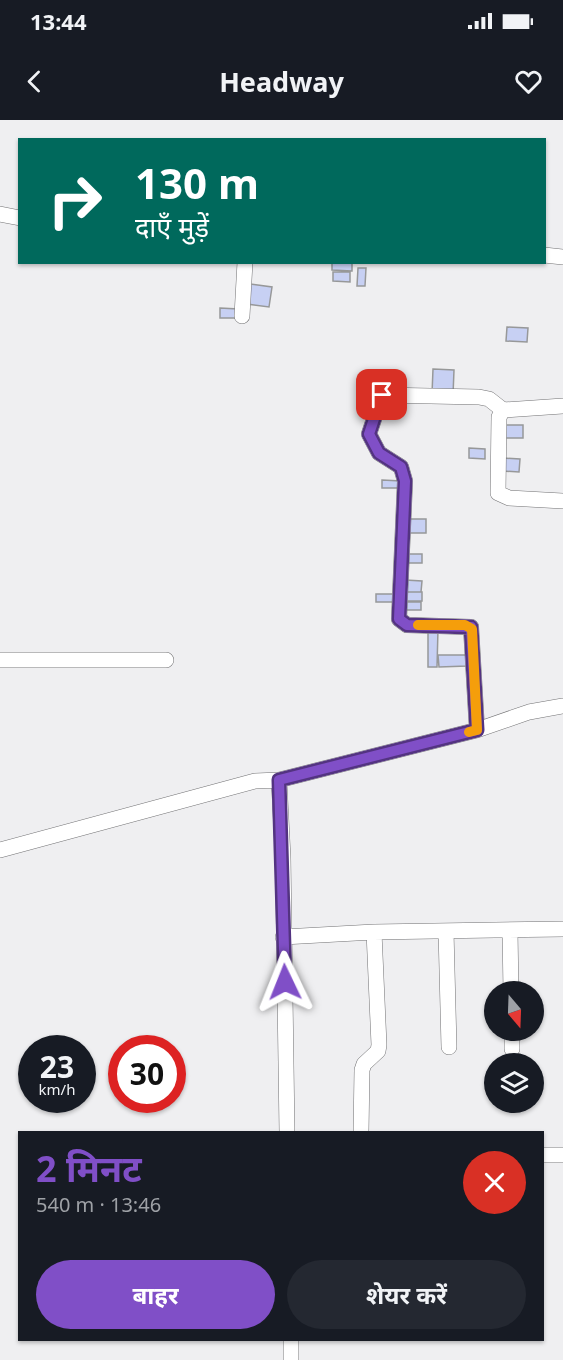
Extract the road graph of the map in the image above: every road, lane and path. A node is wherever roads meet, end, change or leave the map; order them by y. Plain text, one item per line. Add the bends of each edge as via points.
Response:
1 (0, 214) edge
2 (18, 218) edge
3 (546, 255) edge
4 (563, 257) edge
5 (245, 264) edge
6 (242, 316) dead end
7 (563, 406) edge
8 (503, 410) junction
9 (563, 501) edge
10 (0, 660) edge
11 (166, 660) dead end
12 (563, 706) edge
13 (477, 730) junction
14 (279, 780) junction
15 (0, 850) edge
16 (563, 929) edge
17 (510, 930) junction
18 (446, 931) junction
19 (374, 932) junction
20 (283, 937) junction
21 (511, 981) edge
22 (512, 1041) edge
23 (449, 1047) dead end
24 (512, 1049) dead end
25 (287, 1131) edge
26 (361, 1131) edge
27 (544, 1155) edge
28 (563, 1155) edge
29 (291, 1341) edge
30 (291, 1360) edge

1 - 2 street
3 - 4 street
5 - 6 street
7 - 8 street
8 - 9 street via 499,417 498,493 509,498
8 - 13 street via 489,399 478,397 382,395 369,434 379,453 405,472 399,619 407,625 471,627
10 - 11 street
12 - 13 street via 530,712
13 - 14 street
14 - 15 street via 255,781
14 - 20 street
16 - 17 street
17 - 18 street
17 - 21 street
18 - 19 street
18 - 23 street
19 - 20 street
19 - 26 street via 379,1045 362,1070
20 - 25 street
22 - 24 street
27 - 28 street
29 - 30 street

